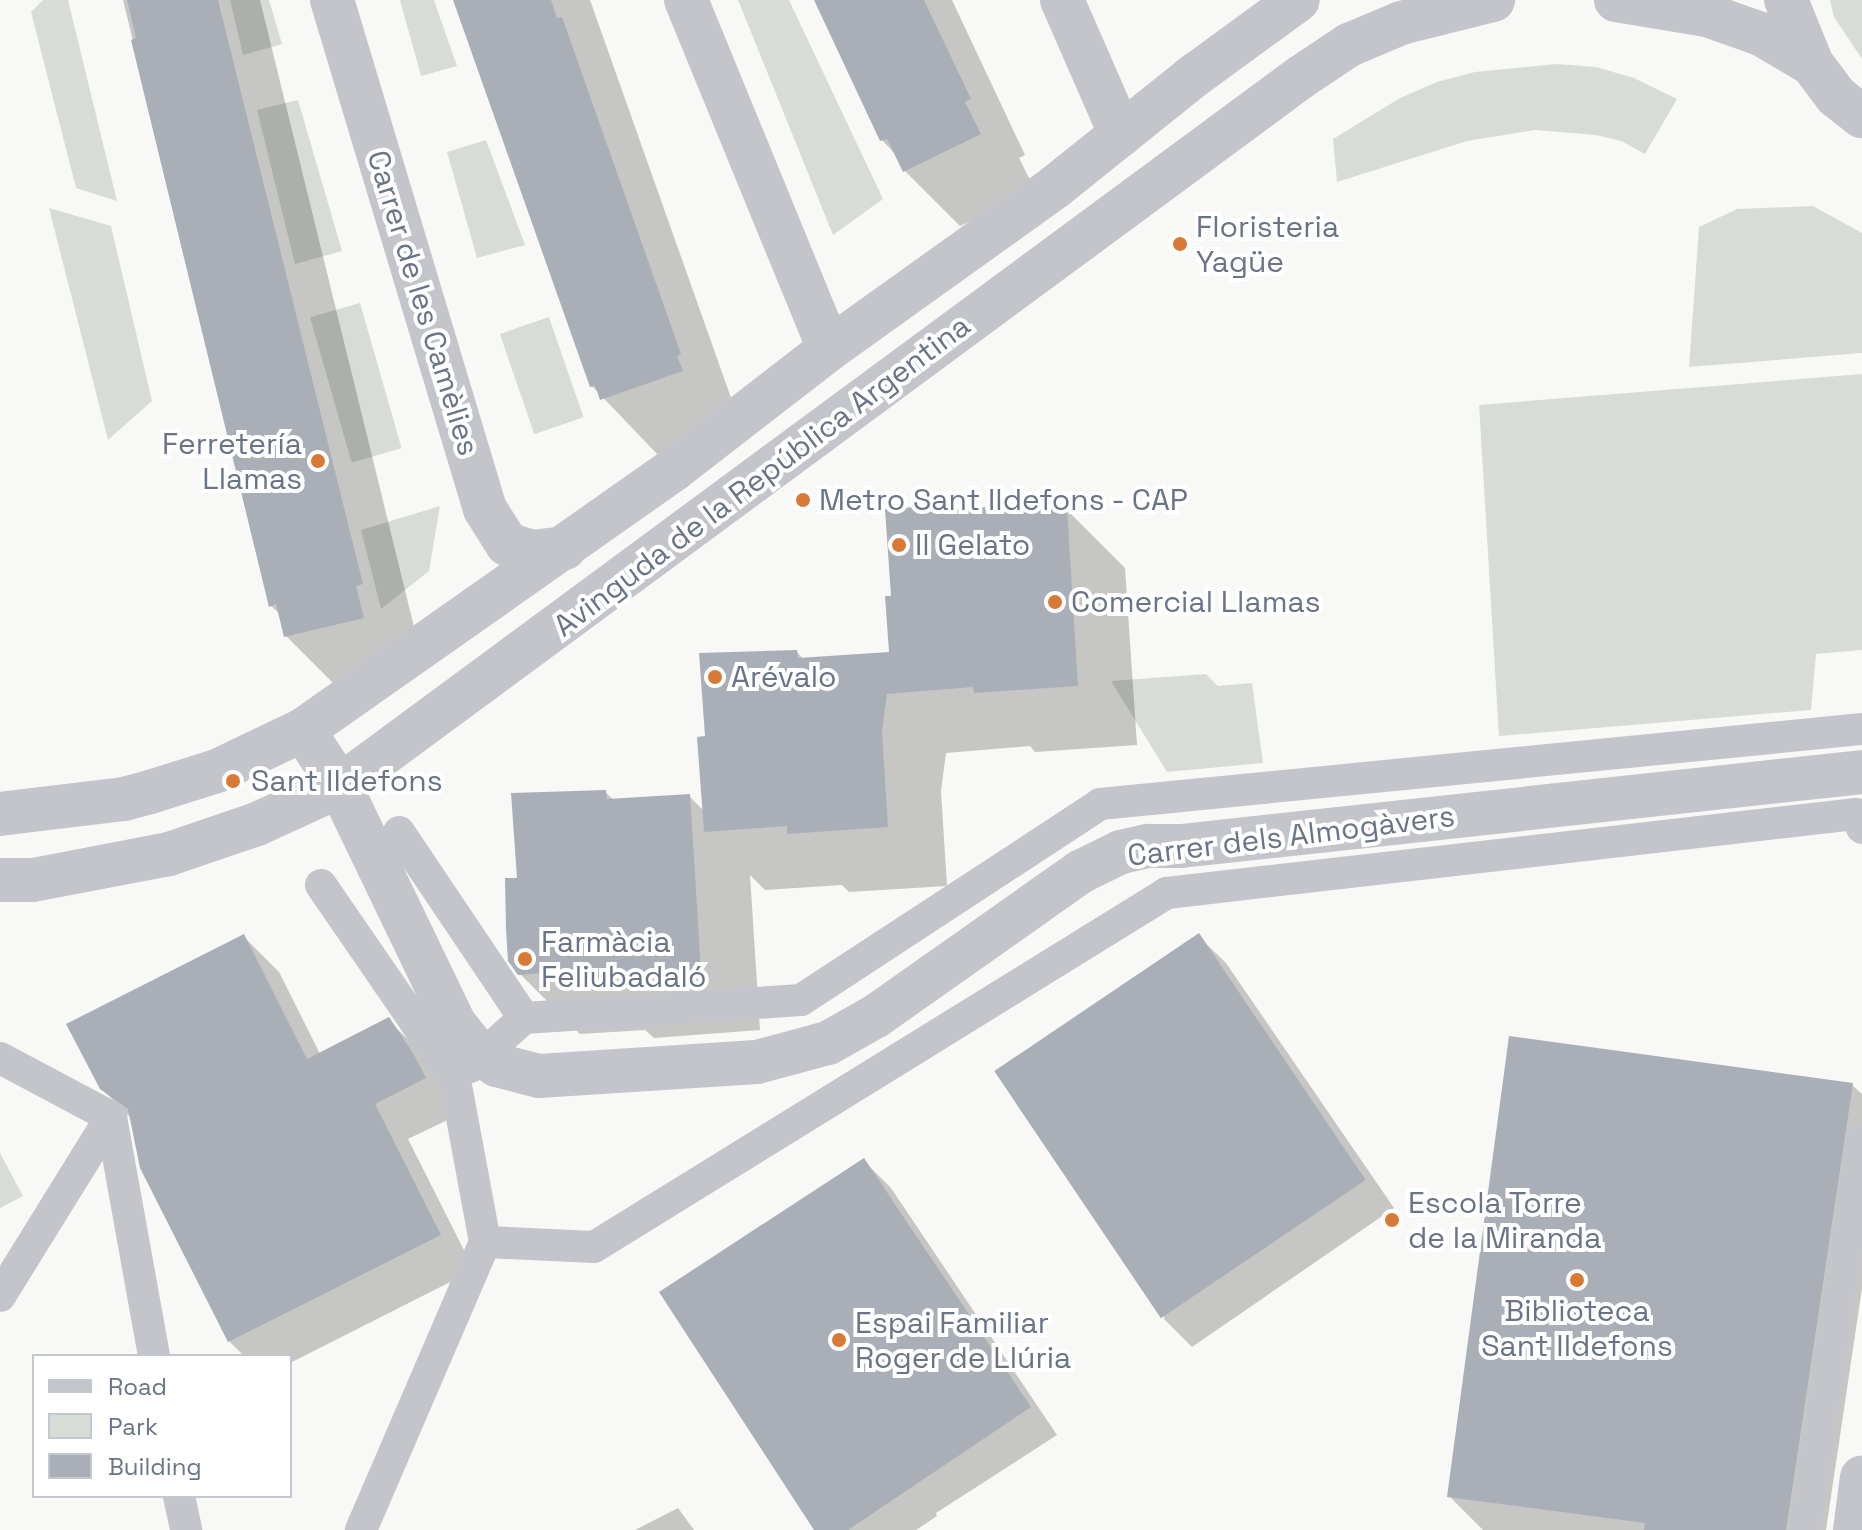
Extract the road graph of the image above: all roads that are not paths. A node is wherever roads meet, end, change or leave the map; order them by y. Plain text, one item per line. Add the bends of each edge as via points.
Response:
1 (332, 0) edge
2 (686, 0) edge
3 (1062, 0) edge
4 (1298, 0) edge
5 (1493, 0) edge
6 (1616, 0) edge
7 (1786, 0) edge
8 (1812, 64) junction
9 (1862, 116) edge
10 (1121, 135) junction
11 (829, 349) junction
12 (565, 548) junction
13 (1862, 729) edge
14 (303, 730) junction
15 (1862, 772) edge
16 (340, 786) junction
17 (0, 814) edge
18 (1862, 828) edge
19 (399, 832) dead end
20 (0, 880) edge
21 (321, 885) dead end
22 (524, 1018) junction
23 (0, 1058) edge
24 (469, 1067) junction
25 (111, 1117) junction
26 (1862, 1141) edge
27 (485, 1242) junction
28 (0, 1296) edge
29 (154, 1354) edge
30 (1862, 1477) edge
31 (179, 1498) edge
32 (186, 1530) edge
33 (361, 1530) edge
34 (1805, 1530) edge
35 (1855, 1530) edge

1 - 12 street, Carrer de les Camèlies via 485,509 507,544 532,552
2 - 11 street
3 - 10 street
4 - 10 street, Avinguda de la República Argentina
5 - 16 street, Avinguda de la República Argentina via 1401,23 1349,45 1301,77
6 - 8 street via 1719,19 1761,34
7 - 8 street
8 - 9 street via 1836,96
10 - 11 street, Avinguda de la República Argentina
11 - 12 street, Avinguda de la República Argentina
12 - 14 street, Avinguda de la República Argentina
13 - 22 street via 1100,804 801,1000
14 - 16 street, Carrer dels Almogàvers
14 - 17 street, Avinguda de la República Argentina via 217,771 150,792
15 - 24 street, Carrer dels Almogàvers via 1148,846 1121,852 1080,872 876,1016 828,1043 757,1062 539,1076
16 - 20 street, Avinguda de la República Argentina via 257,824 169,854 33,880
16 - 24 street, Carrer dels Almogàvers via 454,1023
18 - 27 street via 1856,814 1167,893 594,1247
19 - 22 street
21 - 24 street
22 - 24 street
23 - 25 street
24 - 27 street
25 - 28 street
25 - 29 street
26 - 34 street
27 - 33 street
30 - 35 street
31 - 32 street

